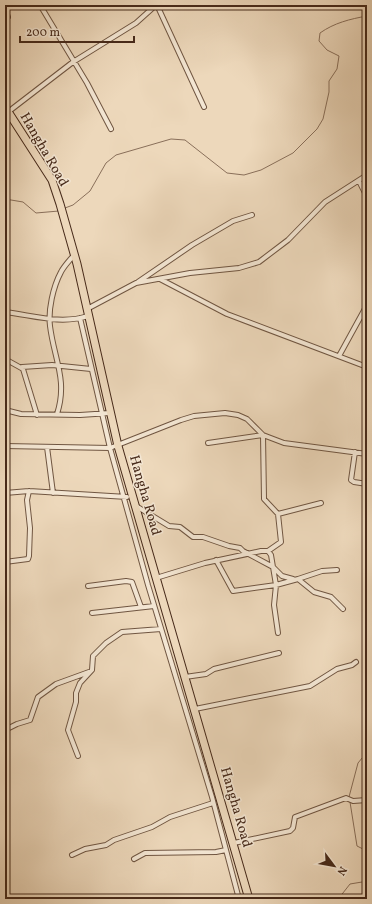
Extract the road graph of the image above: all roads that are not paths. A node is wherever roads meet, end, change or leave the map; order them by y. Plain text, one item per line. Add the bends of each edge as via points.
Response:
1 (40, 5) edge
2 (157, 5) edge
3 (5, 9) edge
4 (8, 18) dead end
5 (73, 62) junction
6 (204, 107) dead end
7 (7, 109) edge
8 (111, 128) dead end
9 (367, 175) edge
10 (359, 181) junction
11 (367, 197) edge
12 (252, 215) dead end
13 (74, 254) junction
14 (160, 279) junction
15 (136, 283) junction
16 (367, 305) edge
17 (5, 312) edge
18 (87, 313) junction
19 (50, 318) junction
20 (80, 318) junction
21 (339, 356) junction
22 (5, 359) edge
23 (59, 366) junction
24 (22, 367) junction
25 (367, 367) edge
26 (91, 368) junction
27 (5, 410) edge
28 (107, 413) junction
29 (57, 414) junction
30 (37, 415) junction
31 (263, 435) junction
32 (208, 443) dead end
33 (5, 446) edge
34 (47, 446) junction
35 (118, 446) junction
36 (110, 448) junction
37 (355, 452) junction
38 (367, 454) edge
39 (367, 484) edge
40 (29, 491) junction
41 (5, 493) edge
42 (53, 493) junction
43 (125, 497) junction
44 (134, 497) junction
45 (321, 503) dead end
46 (136, 506) junction
47 (278, 514) junction
48 (268, 551) junction
49 (249, 554) junction
50 (216, 560) junction
51 (5, 562) edge
52 (273, 567) junction
53 (337, 570) dead end
54 (156, 578) junction
55 (296, 579) junction
56 (276, 584) junction
57 (88, 586) dead end
58 (154, 606) junction
59 (141, 608) junction
60 (342, 609) dead end
61 (92, 613) dead end
62 (161, 629) junction
63 (278, 633) dead end
64 (278, 652) dead end
65 (356, 662) dead end
66 (91, 671) junction
67 (185, 677) junction
68 (195, 709) junction
69 (5, 730) edge
70 (78, 756) dead end
71 (367, 800) edge
72 (213, 803) junction
73 (234, 843) junction
74 (226, 850) junction
75 (72, 855) dead end
76 (134, 858) dead end
77 (248, 896) edge
78 (240, 899) edge
79 (295, 899) edge
80 (308, 899) edge

1 - 5 street
2 - 5 street via 136,23
2 - 6 street
3 - 4 street
5 - 7 street
5 - 8 street
7 - 13 highway, Hangha Road via 52,180
9 - 10 street
10 - 11 street
10 - 14 street via 325,202 288,240 259,262 239,268
12 - 15 street via 233,221 192,245
13 - 18 highway, Hangha Road
13 - 19 street via 61,272 53,296
14 - 15 street
14 - 21 street via 227,314
15 - 18 street
16 - 21 street
17 - 19 street
18 - 20 street
18 - 28 highway, Hangha Road
19 - 20 street
19 - 23 street
20 - 26 street
21 - 25 street
22 - 24 street
23 - 24 street
23 - 26 street
23 - 29 street via 62,399
24 - 30 street
26 - 28 street
27 - 30 street
28 - 29 street via 80,416
28 - 35 highway, Hangha Road
28 - 36 street
29 - 30 street
31 - 32 street
31 - 35 street via 247,419 225,413 181,420
31 - 37 street via 284,443
31 - 47 street via 264,499
33 - 34 street
34 - 36 street
34 - 42 street
35 - 36 street
35 - 44 highway, Hangha Road
36 - 43 street
37 - 38 street
37 - 39 street via 351,480
40 - 41 street
40 - 42 street
40 - 51 street via 28,559
42 - 43 street
43 - 44 street
43 - 58 street
44 - 46 highway, Hangha Road
45 - 47 street
46 - 49 street via 169,526 180,527 193,537 203,536 235,546
46 - 54 highway, Hangha Road
47 - 48 street via 281,542
48 - 49 street
48 - 52 street
49 - 50 street
49 - 52 street
50 - 54 street
50 - 56 street via 233,591
52 - 55 street via 282,576
52 - 56 street
53 - 55 street via 322,571
54 - 67 highway, Hangha Road
55 - 56 street
55 - 60 street via 314,592 331,597
56 - 63 street via 274,605
57 - 59 street via 132,582
58 - 59 street
58 - 62 street
59 - 61 street
62 - 66 street via 122,632 93,656
62 - 72 street
64 - 67 street via 214,669 206,674
65 - 68 street via 337,669 310,686
66 - 69 street via 77,674 56,684 38,697 30,720
66 - 70 street via 76,692 76,702 68,730
67 - 68 highway, Hangha Road
68 - 73 highway, Hangha Road
71 - 73 street via 346,798 295,817 290,831
72 - 74 street
72 - 75 street via 170,816 152,827
73 - 77 highway, Hangha Road
74 - 76 street via 145,853
74 - 78 street
77 - 78 street
79 - 80 street

